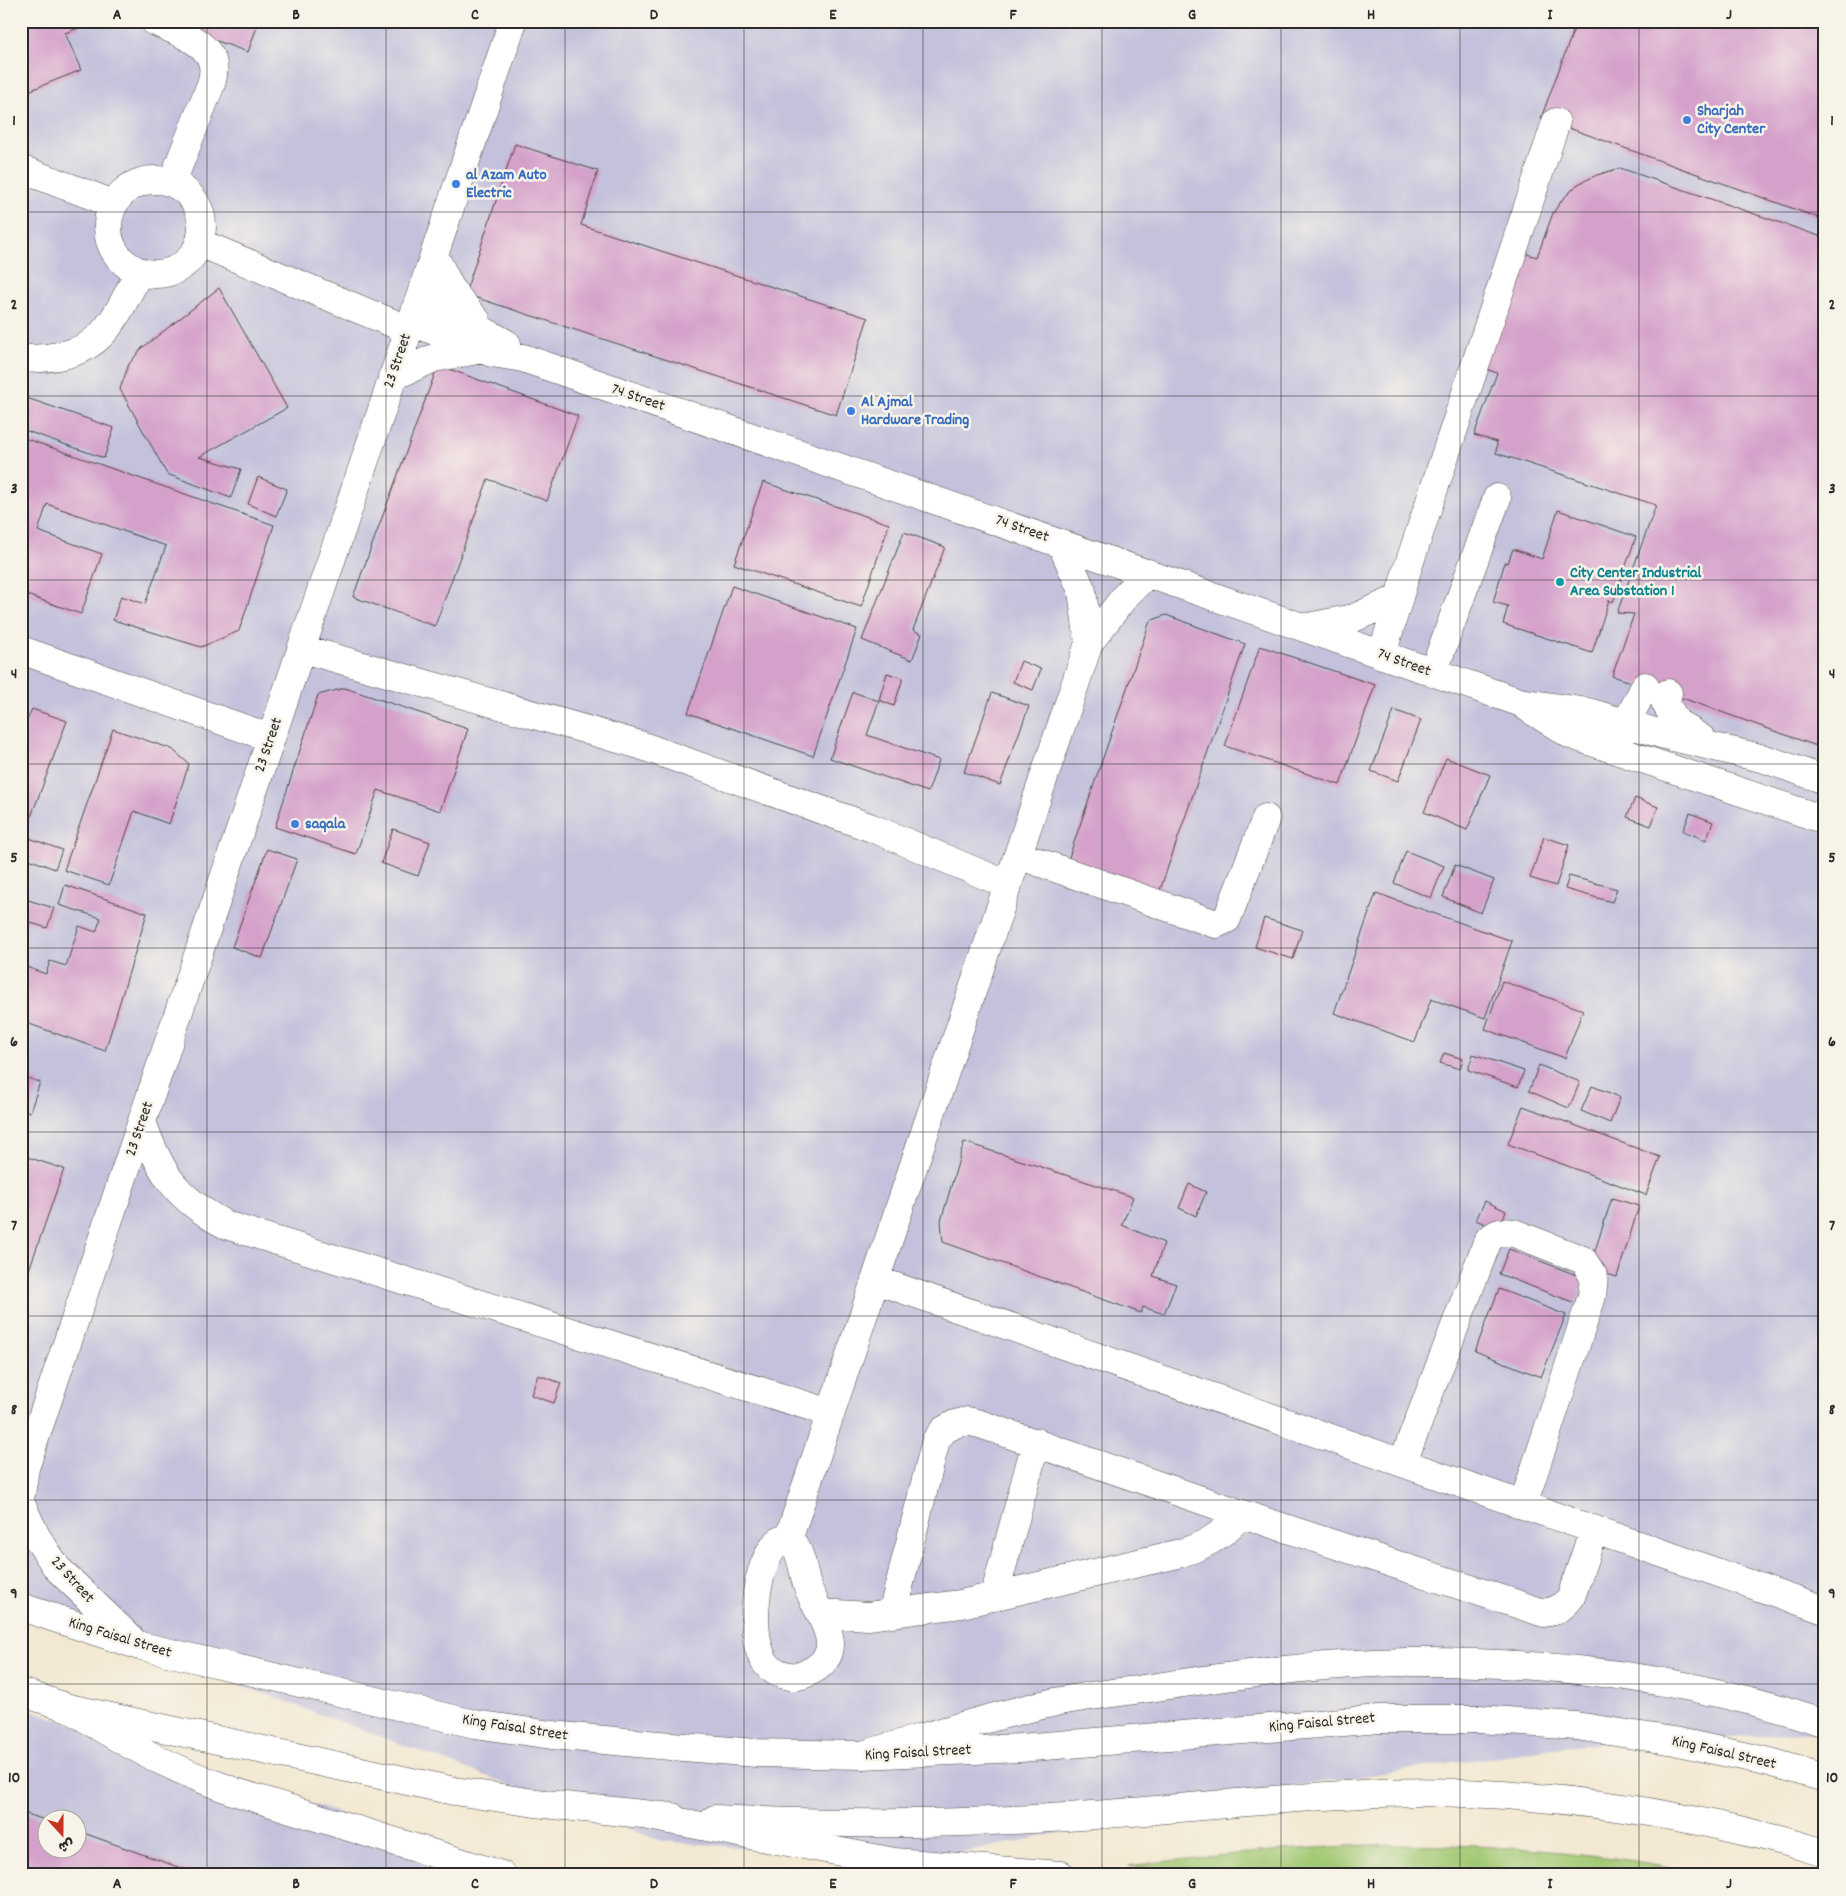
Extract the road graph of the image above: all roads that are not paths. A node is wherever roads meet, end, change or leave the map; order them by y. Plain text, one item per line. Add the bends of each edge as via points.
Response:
1 (154, 21) edge
2 (513, 21) edge
3 (1556, 122) dead end
4 (21, 169) edge
5 (172, 182) junction
6 (114, 204) junction
7 (200, 243) junction
8 (434, 255) junction
9 (139, 272) junction
10 (420, 296) junction
11 (410, 326) junction
12 (487, 342) junction
13 (21, 359) edge
14 (392, 377) junction
15 (1497, 498) dead end
16 (1061, 543) junction
17 (1148, 574) junction
18 (1399, 598) junction
19 (1306, 627) junction
20 (1089, 643) junction
21 (303, 649) junction
22 (21, 650) edge
23 (1382, 655) junction
24 (1433, 673) junction
25 (1519, 702) junction
26 (1628, 724) junction
27 (271, 738) junction
28 (1712, 745) junction
29 (1611, 748) junction
30 (1825, 780) edge
31 (1266, 818) dead end
32 (1825, 820) edge
33 (1018, 855) junction
34 (1008, 885) junction
35 (142, 1122) junction
36 (876, 1280) junction
37 (831, 1413) junction
38 (1036, 1442) junction
39 (1403, 1462) junction
40 (22, 1477) edge
41 (21, 1504) edge
42 (1523, 1505) junction
43 (1242, 1514) junction
44 (1594, 1529) junction
45 (788, 1540) junction
46 (994, 1597) junction
47 (21, 1607) edge
48 (1825, 1610) edge
49 (822, 1613) junction
50 (892, 1614) junction
51 (137, 1645) junction
52 (21, 1692) edge
53 (70, 1708) junction
54 (1825, 1723) edge
55 (862, 1755) junction
56 (1825, 1778) edge
57 (648, 1816) junction
58 (1825, 1853) edge
59 (502, 1875) edge
60 (1061, 1875) edge

1 - 5 main road via 201,45 214,62 213,79
2 - 8 main road, 23 Street
3 - 18 main road
4 - 6 main road
5 - 6 main road via 139,183 124,191
5 - 7 main road via 184,190 198,207 203,228
6 - 9 main road via 108,219 108,236 114,251 125,264
7 - 9 main road via 193,256 169,273
7 - 11 main road, 74 Street
8 - 10 main road, 23 Street
8 - 12 main road via 452,291
9 - 13 main road via 116,319 86,348 66,356
10 - 11 main road, 23 Street
10 - 12 main road, 74 Street
11 - 12 main road, 74 Street
11 - 14 main road, 23 Street
12 - 14 main road via 434,358
12 - 16 main road, 74 Street via 507,344 523,358
14 - 21 main road, 23 Street
15 - 24 main road
16 - 17 main road, 74 Street
16 - 20 main road via 1082,591
17 - 19 main road, 74 Street
17 - 20 main road via 1126,595
18 - 19 main road via 1354,618
18 - 23 main road
19 - 23 main road, 74 Street
20 - 33 main road
21 - 27 main road, 23 Street
21 - 34 main road via 640,744 872,828
22 - 27 main road
23 - 24 main road, 74 Street
24 - 25 main road, 74 Street
25 - 26 main road, 74 Street via 1569,708
25 - 29 main road, 74 Street via 1562,730
26 - 28 main road, 74 Street
26 - 28 main road via 1657,690 1671,716
26 - 29 main road
27 - 35 main road, 23 Street
28 - 30 main road, 74 Street
29 - 32 main road, 74 Street
31 - 33 main road via 1227,919 1216,924
33 - 34 main road
34 - 36 main road
35 - 37 main road via 164,1174 181,1195 226,1225
35 - 40 main road, 23 Street
36 - 37 main road
36 - 39 main road
37 - 45 main road
38 - 43 main road
38 - 46 main road
38 - 50 main road via 967,1421 944,1430 932,1452
39 - 42 main road
39 - 42 main road via 1488,1240 1504,1231 1514,1233 1583,1260 1594,1277 1592,1296
41 - 51 main road, 23 Street via 36,1536 57,1568
42 - 44 main road
43 - 44 main road via 1544,1613 1564,1606 1571,1597
43 - 46 main road via 1212,1541 1193,1550
44 - 48 main road
45 - 49 main road via 794,1545 807,1584
45 - 49 main road via 781,1540 769,1551 758,1593 760,1655 770,1668 792,1676 816,1670 827,1658 831,1643
46 - 50 main road
47 - 51 main road, King Faisal Street
49 - 50 main road via 849,1616
51 - 55 main road, King Faisal Street via 475,1724 552,1735 756,1753
52 - 53 main road
53 - 57 main road via 454,1791
53 - 59 main road via 108,1733 189,1775
54 - 55 main road via 1725,1696 1647,1680 1567,1670 1407,1662 1247,1673 1053,1702
55 - 56 main road, King Faisal Street via 1020,1748 1380,1718 1479,1719 1576,1726 1674,1741
57 - 58 main road via 889,1825 1015,1820 1382,1793 1486,1795 1588,1803 1689,1820
57 - 60 main road via 894,1862

